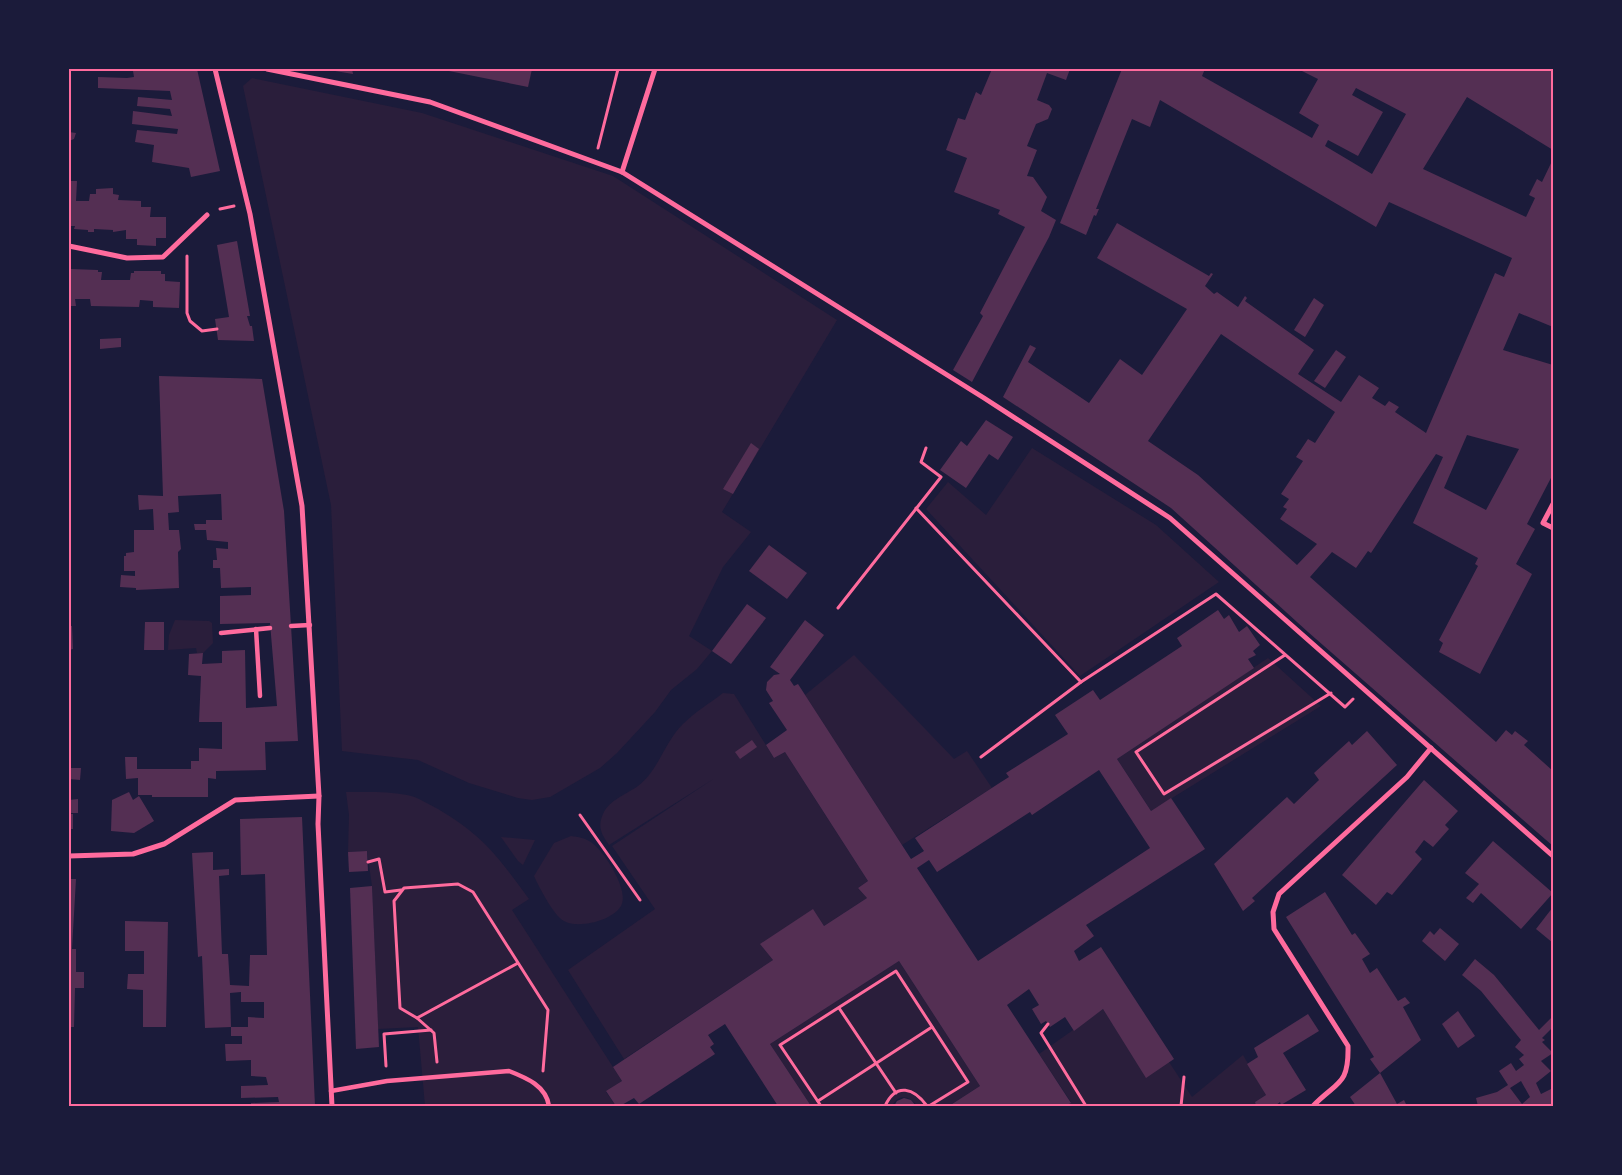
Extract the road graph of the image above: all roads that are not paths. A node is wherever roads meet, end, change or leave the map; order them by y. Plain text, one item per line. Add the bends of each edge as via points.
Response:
1 (215, 69) edge
2 (267, 69) edge
3 (656, 69) edge
4 (622, 172) junction
5 (207, 215) road end
6 (69, 246) edge
7 (1553, 504) edge
8 (1553, 528) edge
9 (310, 625) junction
10 (291, 626) dead end
11 (270, 628) dead end
12 (256, 630) junction
13 (221, 633) dead end
14 (260, 696) dead end
15 (1431, 748) junction
16 (319, 796) junction
17 (69, 856) edge
18 (1553, 856) edge
19 (331, 1091) junction
20 (332, 1106) edge
21 (549, 1106) edge
22 (1313, 1106) edge

1 - 9 street via 246,203 302,506
2 - 4 street via 430,102
3 - 4 street
4 - 15 street via 1170,518
5 - 6 street via 163,257 126,258
7 - 8 street via 1543,523
9 - 10 street
9 - 16 street
11 - 12 street
12 - 13 street
12 - 14 street
15 - 18 street
15 - 22 street via 1407,777 1279,894 1273,912 1274,929 1348,1046 1349,1066 1343,1079
16 - 17 street via 235,800 164,844 133,854
16 - 19 street
19 - 20 street
19 - 21 street via 387,1081 509,1071 527,1077 538,1086 548,1096

